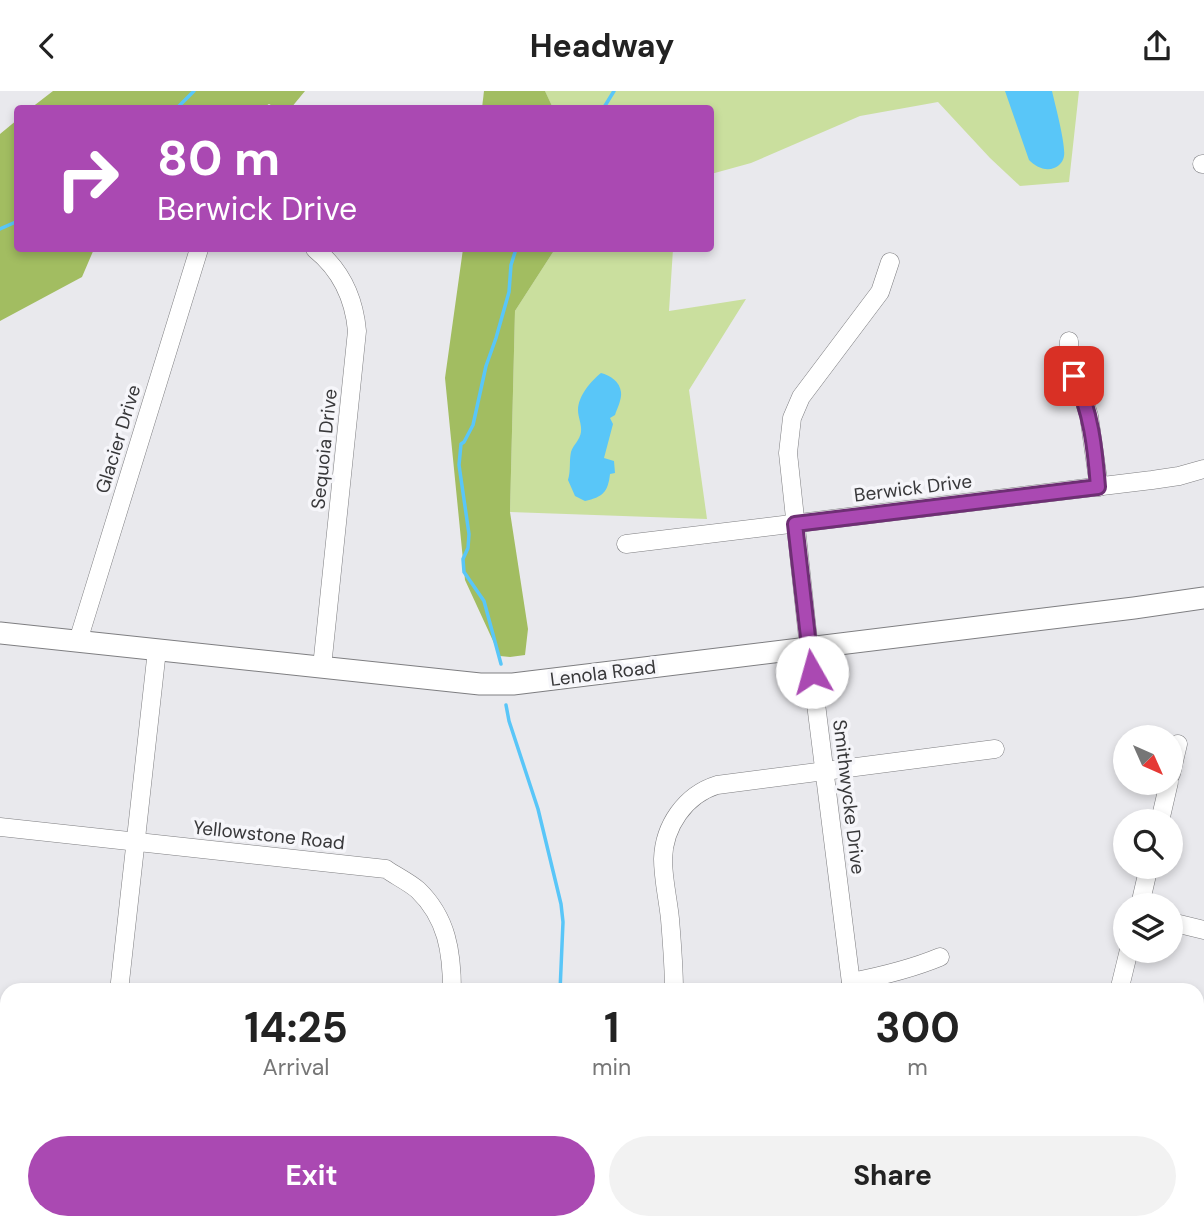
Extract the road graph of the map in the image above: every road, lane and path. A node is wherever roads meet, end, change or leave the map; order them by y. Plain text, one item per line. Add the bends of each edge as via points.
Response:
1 (198, 252) edge
2 (318, 252) edge
3 (890, 262) dead end
4 (1069, 341) dead end
5 (1204, 468) edge
6 (1098, 487) junction
7 (795, 524) junction
8 (626, 544) dead end
9 (1204, 597) edge
10 (0, 633) edge
11 (78, 641) junction
12 (809, 647) junction
13 (157, 650) junction
14 (322, 667) junction
15 (995, 749) dead end
16 (825, 770) junction
17 (0, 827) edge
18 (135, 842) junction
19 (1183, 925) edge
20 (1204, 930) edge
21 (940, 957) dead end
22 (1126, 963) edge
23 (120, 983) edge
24 (452, 983) edge
25 (674, 983) edge
26 (852, 983) edge
27 (862, 983) edge
28 (1121, 983) edge

1 - 11 street, Glacier Drive
2 - 14 street, Sequoia Drive via 347,288 357,331
3 - 7 street, Smithwycke Drive via 880,292 796,406 788,453
4 - 6 street via 1069,368 1089,416
5 - 6 street, Berwick Drive
6 - 7 street, Berwick Drive
7 - 8 street, Berwick Drive
7 - 12 street, Smithwycke Drive
9 - 12 main road, Lenola Road
10 - 11 main road, Lenola Road
11 - 13 main road, Lenola Road
12 - 14 main road, Lenola Road via 513,684
12 - 16 street, Smithwycke Drive
13 - 14 main road, Lenola Road
13 - 18 street
15 - 16 street
16 - 25 street via 705,788 679,812 663,860
16 - 26 street, Smithwycke Drive
17 - 18 street, Yellowstone Road
18 - 23 street
18 - 24 street, Yellowstone Road via 386,869 417,889 435,911 447,936
19 - 20 street
21 - 27 street
22 - 28 street

